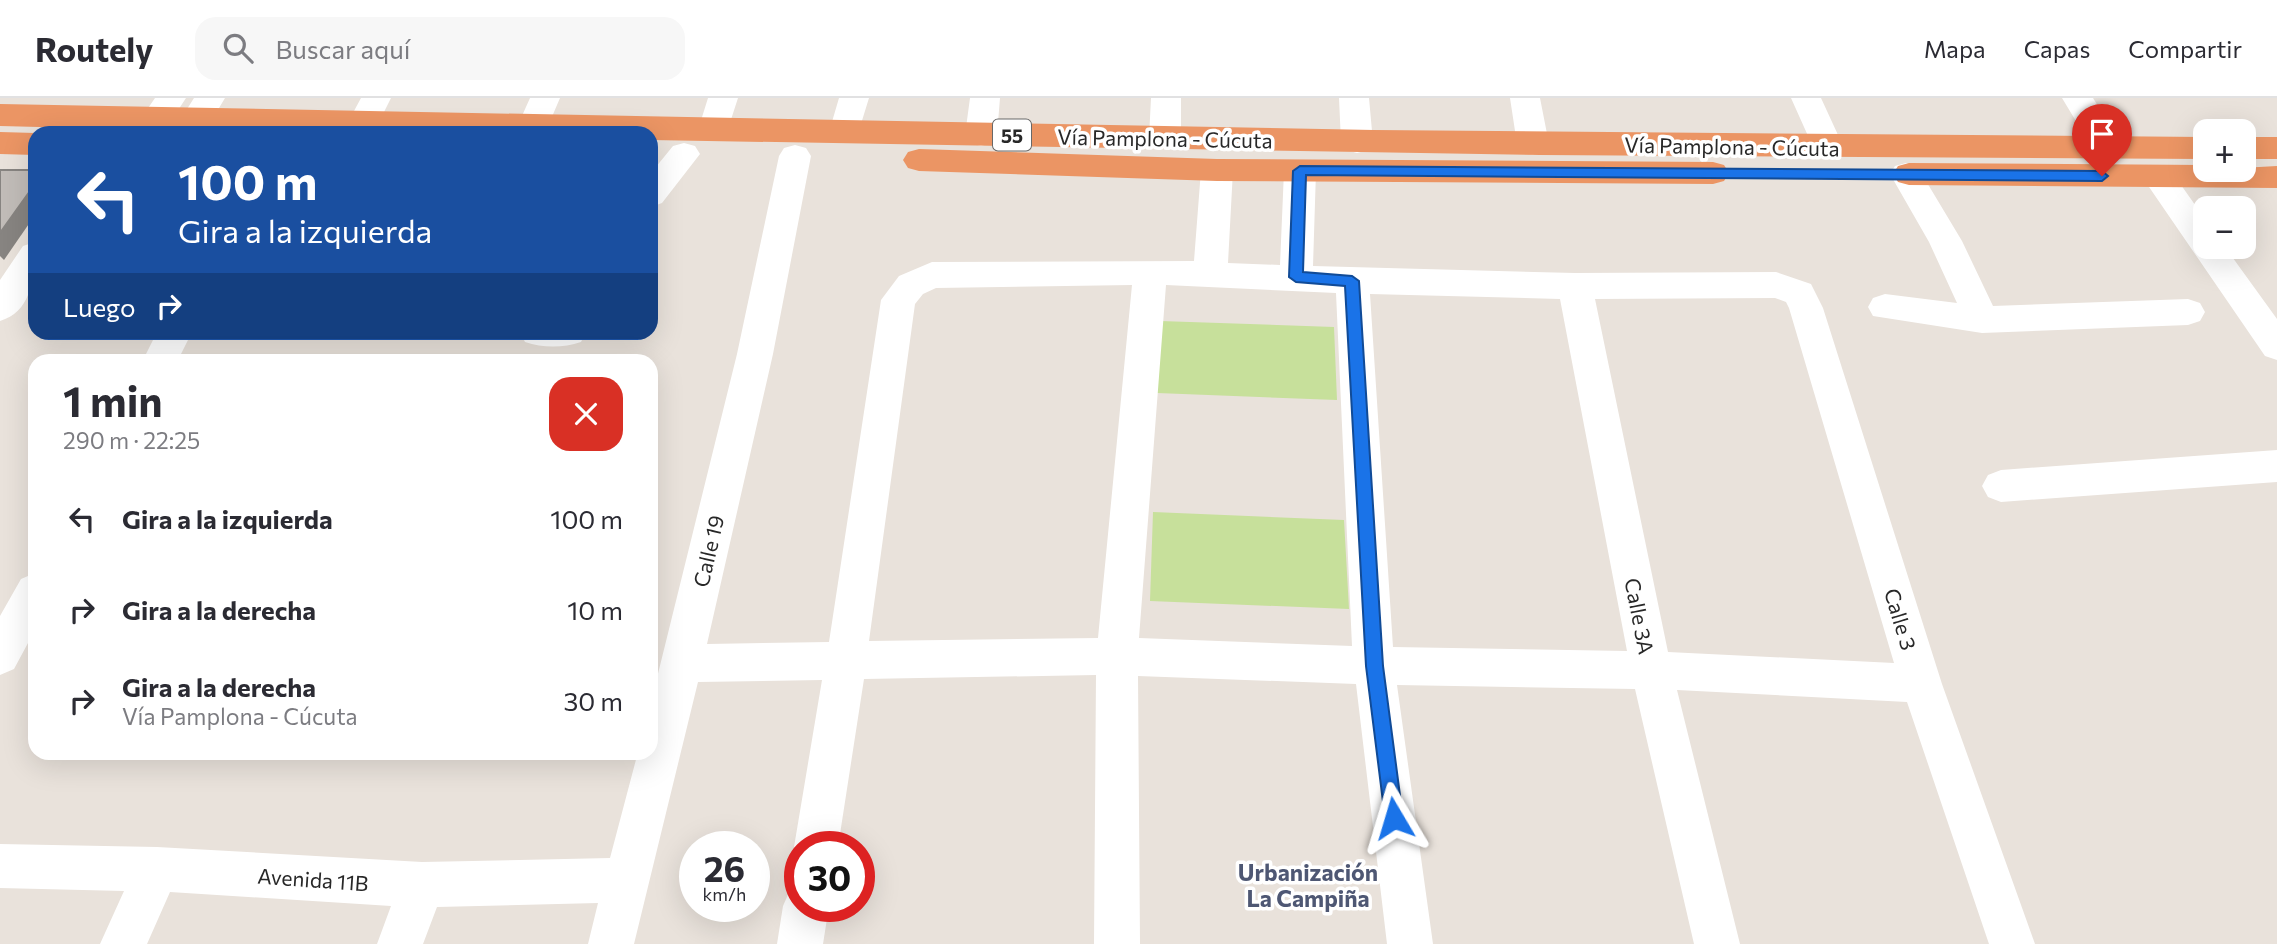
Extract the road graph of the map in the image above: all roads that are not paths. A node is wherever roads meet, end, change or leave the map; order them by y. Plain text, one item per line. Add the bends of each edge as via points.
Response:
1 (545, 98) edge
2 (723, 98) edge
3 (855, 98) edge
4 (985, 98) edge
5 (1166, 98) edge
6 (1354, 98) edge
7 (1525, 98) edge
8 (1807, 98) edge
9 (2077, 98) edge
10 (369, 111) edge
11 (0, 115) edge
12 (158, 117) edge
13 (198, 118) edge
14 (523, 126) edge
15 (533, 126) edge
16 (658, 129) edge
17 (714, 130) junction
18 (845, 132) junction
19 (981, 135) junction
20 (1165, 138) junction
21 (1357, 142) junction
22 (0, 143) edge
23 (28, 144) edge
24 (1533, 144) junction
25 (1828, 148) junction
26 (2109, 148) junction
27 (2193, 148) edge
28 (2256, 148) edge
29 (2277, 148) edge
30 (658, 154) edge
31 (684, 155) junction
32 (795, 156) junction
33 (1217, 170) junction
34 (1300, 171) junction
35 (1906, 174) junction
36 (2158, 176) junction
37 (2277, 177) edge
38 (658, 187) edge
39 (2193, 226) edge
40 (2217, 259) edge
41 (28, 266) edge
42 (1150, 272) junction
43 (1210, 275) junction
44 (1296, 277) junction
45 (1352, 281) junction
46 (1575, 286) junction
47 (1885, 307) dead end
48 (0, 308) edge
49 (2188, 312) dead end
50 (1982, 320) junction
51 (2272, 332) edge
52 (2277, 466) edge
53 (2001, 486) dead end
54 (28, 604) edge
55 (0, 656) edge
56 (1117, 656) junction
57 (846, 662) junction
58 (682, 663) junction
59 (1374, 666) junction
60 (1651, 670) junction
61 (1921, 684) junction
62 (658, 758) edge
63 (657, 760) edge
64 (819, 831) edge
65 (0, 866) edge
66 (157, 869) junction
67 (627, 880) junction
68 (422, 885) junction
69 (803, 922) edge
70 (122, 944) edge
71 (400, 944) edge
72 (611, 944) edge
73 (800, 944) edge
74 (1117, 944) edge
75 (1410, 944) edge
76 (1717, 944) edge
77 (2012, 944) edge

1 - 15 street
2 - 17 street
3 - 18 street
4 - 19 street
5 - 20 street
6 - 21 street
7 - 24 street
8 - 25 street
9 - 26 street
10 - 13 highway, Vía Pamplona - Cúcuta / 55
10 - 14 highway, Vía Pamplona - Cúcuta / 55
11 - 12 highway, Vía Pamplona - Cúcuta / 55
12 - 13 highway, Vía Pamplona - Cúcuta / 55
16 - 17 highway, Vía Pamplona - Cúcuta / 55
17 - 18 highway, Vía Pamplona - Cúcuta / 55
18 - 19 highway, Vía Pamplona - Cúcuta / 55
19 - 20 highway, Vía Pamplona - Cúcuta / 55
20 - 21 highway, Vía Pamplona - Cúcuta / 55
21 - 24 highway, Vía Pamplona - Cúcuta / 55
22 - 23 highway
24 - 25 highway, Vía Pamplona - Cúcuta / 55
25 - 26 highway, Vía Pamplona - Cúcuta / 55
26 - 27 highway, Vía Pamplona - Cúcuta / 55
28 - 29 highway
30 - 31 highway, Vía Pamplona - Cúcuta / 55
31 - 32 highway, Vía Pamplona - Cúcuta / 55
31 - 38 street
32 - 33 highway, Vía Pamplona - Cúcuta / 55
32 - 58 street, Calle 19 via 775,267
33 - 34 highway, Vía Pamplona - Cúcuta / 55
33 - 43 street
34 - 35 highway, Vía Pamplona - Cúcuta / 55
34 - 44 street
35 - 36 highway, Vía Pamplona - Cúcuta / 55
35 - 50 street via 1945,241
36 - 37 highway, Vía Pamplona - Cúcuta / 55
36 - 39 street
40 - 51 street
41 - 48 street
42 - 43 street
42 - 56 street
42 - 57 street via 932,275 911,285 898,300
43 - 44 street
44 - 45 street
45 - 46 street
45 - 59 street
46 - 60 street, Calle 3A
46 - 61 street, Calle 3 via 1776,285 1799,293
47 - 50 street
49 - 50 street
52 - 53 street
54 - 55 street
56 - 57 street
56 - 59 street
56 - 74 street
57 - 58 street
57 - 64 street
58 - 62 street, Calle 19
59 - 60 street
59 - 75 street
60 - 61 street
60 - 76 street, Calle 3A
61 - 77 street, Calle 3
63 - 67 street, Calle 19
65 - 66 street, Avenida 11B
66 - 68 street, Avenida 11B
66 - 70 street
67 - 68 street, Avenida 11B
67 - 72 street, Calle 19
68 - 71 street
69 - 73 street

